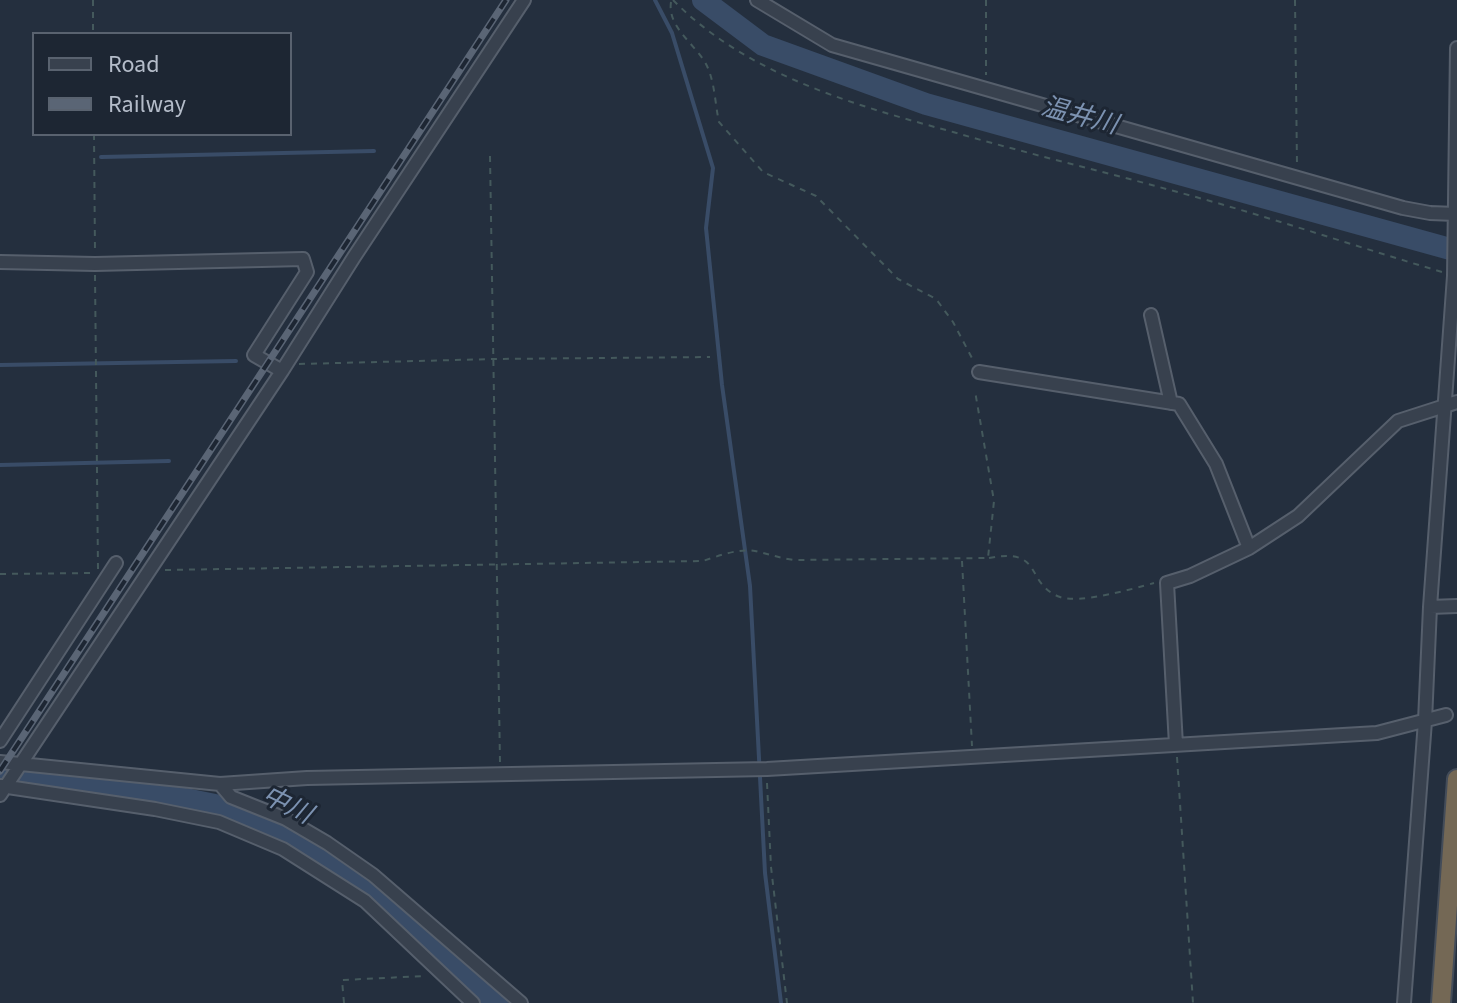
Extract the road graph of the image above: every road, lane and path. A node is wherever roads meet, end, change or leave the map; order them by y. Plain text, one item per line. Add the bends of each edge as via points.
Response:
1 (93, 0) edge
2 (524, 0) edge
3 (672, 0) edge
4 (757, 0) edge
5 (986, 0) edge
6 (1295, 0) edge
7 (93, 32) edge
8 (1457, 48) edge
9 (986, 88) junction
10 (1456, 122) edge
11 (94, 136) edge
12 (490, 156) dead end
13 (1296, 178) junction
14 (1456, 223) edge
15 (0, 262) edge
16 (95, 264) junction
17 (1454, 274) junction
18 (1151, 315) dead end
19 (710, 357) dead end
20 (495, 359) junction
21 (284, 368) junction
22 (979, 372) joint
23 (975, 391) dead end
24 (1457, 402) edge
25 (1171, 403) junction
26 (1443, 406) junction
27 (1249, 548) junction
28 (988, 558) junction
29 (962, 560) junction
30 (116, 563) dead end
31 (496, 565) junction
32 (147, 570) junction
33 (0, 574) edge
34 (1167, 583) junction
35 (1457, 606) edge
36 (1430, 607) junction
37 (1446, 715) dead end
38 (1425, 721) junction
39 (0, 741) edge
40 (1176, 745) junction
41 (972, 755) junction
42 (0, 762) edge
43 (19, 764) junction
44 (761, 769) junction
45 (500, 776) junction
46 (1457, 779) edge
47 (220, 784) junction
48 (2, 789) edge
49 (442, 975) junction
50 (344, 1003) edge
51 (473, 1003) edge
52 (521, 1003) edge
53 (787, 1003) edge
54 (1193, 1003) edge
55 (1404, 1003) edge
56 (1441, 1003) edge

1 - 7 path
2 - 21 street
3 - 17 path via 739,53 813,88
3 - 22 path via 676,23 708,67 723,127 763,172 816,196 898,279 936,299
4 - 9 street via 832,45
5 - 9 path
6 - 13 path
8 - 10 street
9 - 13 street
10 - 14 street
11 - 16 path
12 - 20 path
13 - 14 street
14 - 17 street
15 - 16 street
16 - 21 street via 303,259 307,272 254,355
16 - 33 path via 98,573
17 - 26 street
18 - 25 street
19 - 20 path
20 - 21 path
20 - 31 path
21 - 32 street
22 - 25 street
23 - 28 path via 994,501
24 - 26 street
25 - 27 street via 1179,404 1216,464
26 - 27 street via 1398,421 1298,516
26 - 36 street
27 - 34 street
28 - 29 path
28 - 34 path via 1023,557 1050,592 1062,599
29 - 31 path via 794,560 749,551 703,561
29 - 41 path
30 - 39 street
31 - 32 path
31 - 45 path
32 - 43 street
34 - 40 street
35 - 36 street
36 - 38 street
37 - 38 street
38 - 40 street via 1377,733
38 - 55 street
40 - 41 street
40 - 54 path
41 - 44 street
42 - 43 street
43 - 47 street
43 - 48 street
44 - 45 street
44 - 53 path
45 - 47 street
46 - 56 highway
47 - 52 street via 231,797 286,819 373,875
48 - 49 street via 219,822 283,849 365,901
49 - 50 path via 342,980
49 - 51 street

